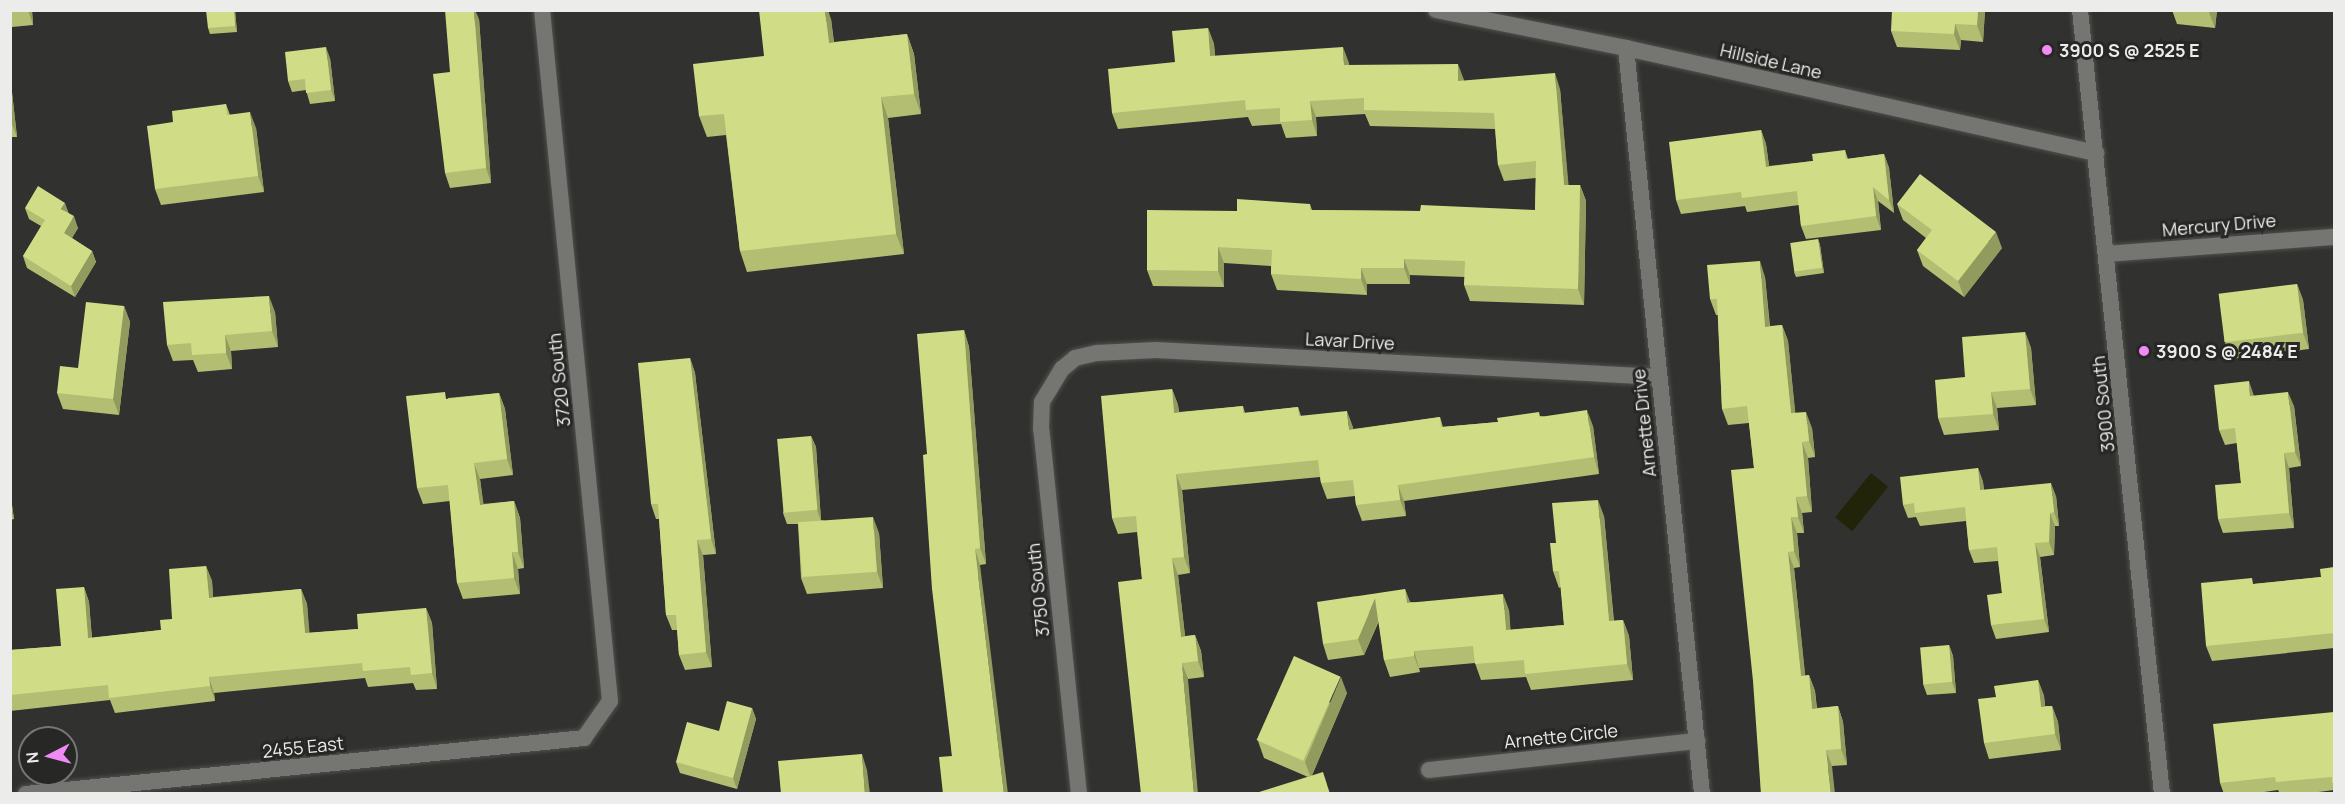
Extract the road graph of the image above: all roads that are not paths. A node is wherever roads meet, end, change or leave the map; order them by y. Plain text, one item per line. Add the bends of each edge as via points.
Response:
1 (542, 10) edge
2 (1437, 10) edge
3 (2080, 10) edge
4 (1626, 48) junction
5 (2096, 153) junction
6 (2334, 237) edge
7 (2107, 254) junction
8 (1659, 377) junction
9 (1051, 384) joint
10 (584, 738) joint
11 (1697, 741) junction
12 (1429, 770) dead end
13 (26, 794) edge
14 (1079, 794) edge
15 (1702, 794) edge
16 (2162, 794) edge

1 - 10 street, 3720 South via 610,701
2 - 4 street, Hillside Lane
3 - 5 street, 3900 South
4 - 5 street, Hillside Lane
4 - 8 street, Arnette Drive
5 - 7 street, 3900 South
6 - 7 street, Mercury Drive
7 - 16 street, 3900 South
8 - 9 street, Lavar Drive via 1132,350 1075,358
8 - 11 street, Arnette Drive
9 - 14 street, 3750 South via 1042,402 1041,429
10 - 13 street, 2455 East
11 - 12 street, Arnette Circle
11 - 15 street, Arnette Drive

